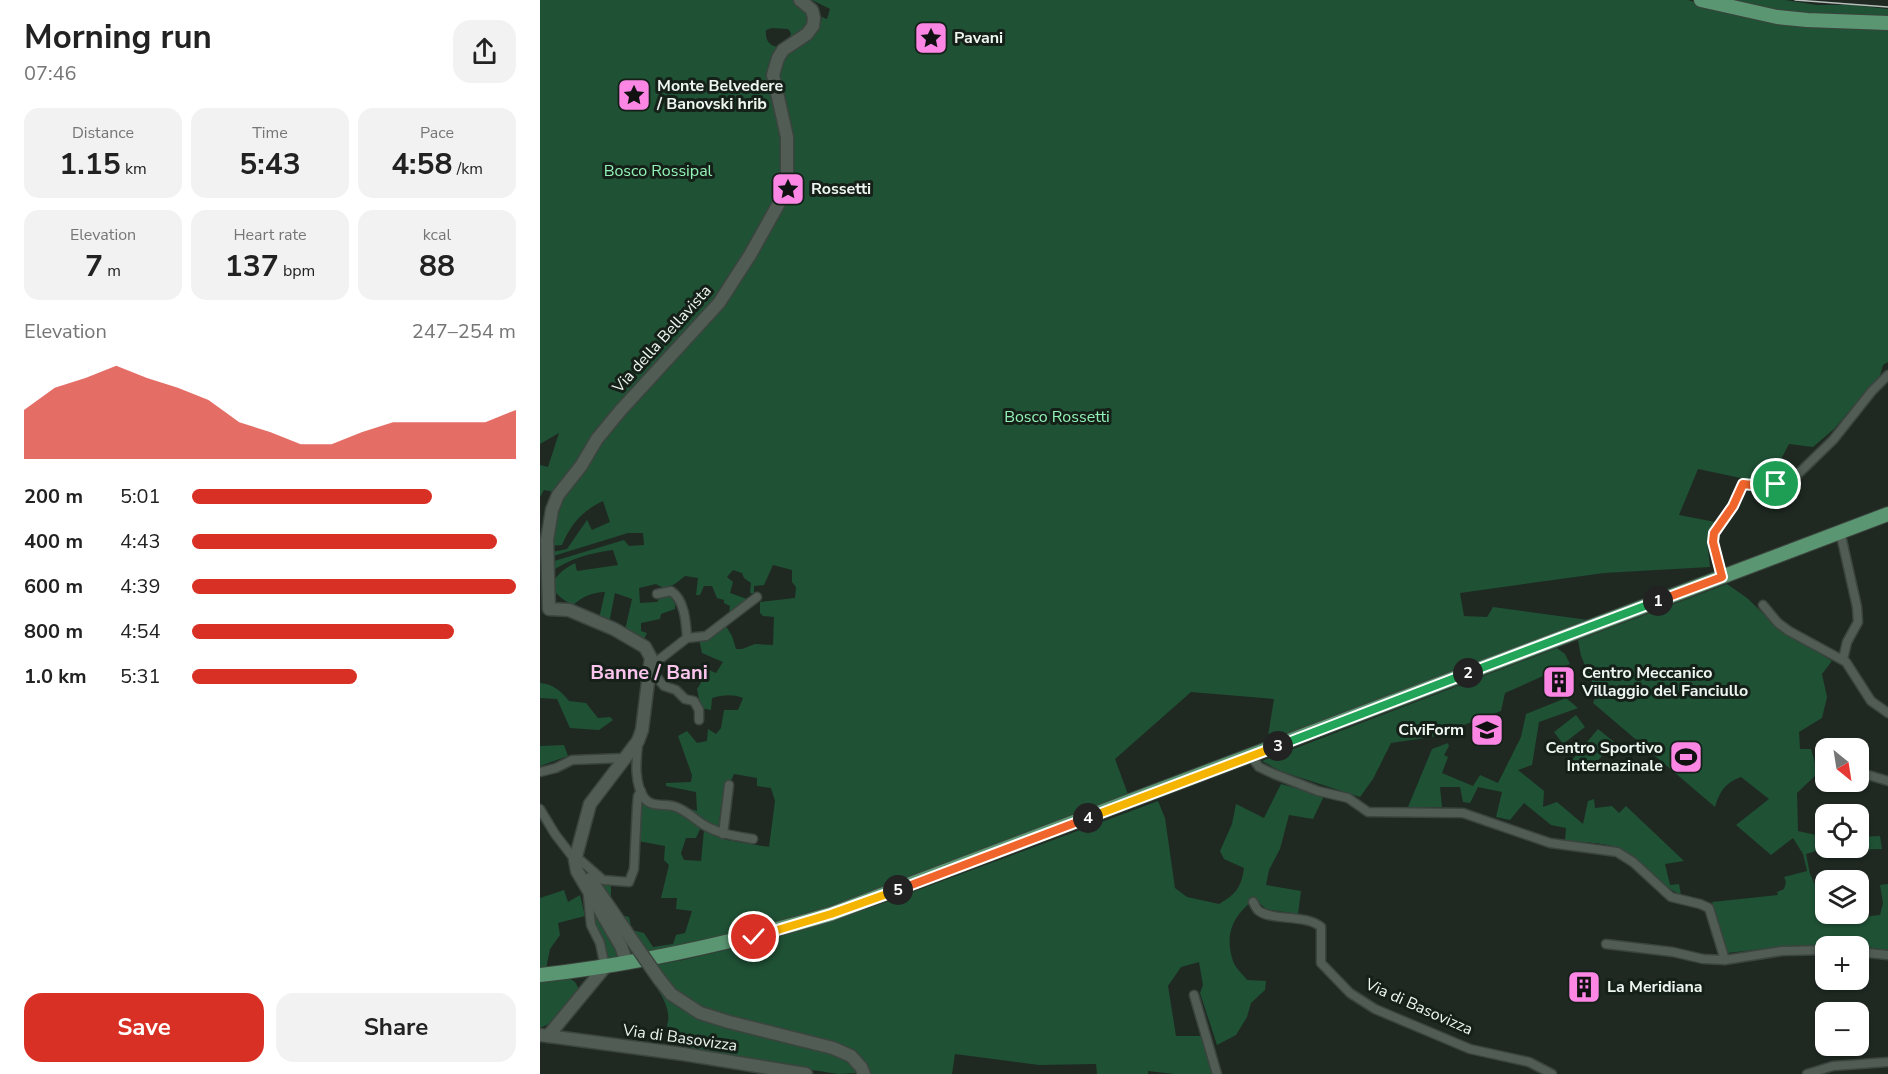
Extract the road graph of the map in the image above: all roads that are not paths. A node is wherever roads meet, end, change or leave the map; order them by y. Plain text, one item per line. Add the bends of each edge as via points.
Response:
1 (800, 0) edge
2 (1701, 0) edge
3 (1888, 23) edge
4 (1888, 368) edge
5 (1888, 374) edge
6 (1888, 513) edge
7 (1840, 531) junction
8 (1722, 577) junction
9 (657, 594) dead end
10 (757, 597) dead end
11 (1763, 605) dead end
12 (545, 609) edge
13 (687, 638) junction
14 (1843, 659) junction
15 (654, 665) junction
16 (1888, 713) edge
17 (699, 720) dead end
18 (638, 741) junction
19 (1251, 756) junction
20 (623, 758) junction
21 (540, 772) edge
22 (1869, 775) edge
23 (1888, 781) edge
24 (729, 784) dead end
25 (641, 791) junction
26 (540, 809) edge
27 (723, 834) junction
28 (753, 839) dead end
29 (575, 860) junction
30 (585, 885) junction
31 (1253, 902) dead end
32 (1606, 944) dead end
33 (1815, 950) edge
34 (1869, 953) edge
35 (1888, 955) edge
36 (1725, 960) junction
37 (627, 963) junction
38 (605, 967) junction
39 (540, 975) edge
40 (1194, 995) dead end
41 (544, 1036) edge
42 (1888, 1062) edge
43 (806, 1074) edge
44 (864, 1074) edge
45 (1217, 1074) edge
46 (1552, 1074) edge
47 (1807, 1074) edge

1 - 12 street, Via della Bellavista via 812,10 813,26 783,50 773,75 787,137 783,196 719,303 614,419 558,495 547,540
2 - 3 main road via 1777,17
4 - 5 street
5 - 8 street via 1833,441 1798,474 1776,484 1743,484 1714,533
6 - 7 main road
7 - 8 main road
7 - 14 street via 1858,622
8 - 19 main road
9 - 13 street via 675,593 684,614
10 - 13 street via 706,636
11 - 14 street via 1789,631
12 - 15 street via 579,613 634,640 648,649
13 - 15 street
14 - 16 street via 1871,701
15 - 17 street via 664,686 694,701
15 - 18 street via 647,679
18 - 20 street
18 - 25 street via 637,780
19 - 36 street via 1266,771 1348,798 1368,812 1463,813 1550,843 1624,855 1671,897 1709,908
19 - 37 main road via 831,914 754,937
20 - 21 street via 572,760
20 - 29 street via 590,804
22 - 23 street
24 - 27 street
25 - 27 street via 651,803 678,807
25 - 29 street via 634,869 629,882 603,879 584,861
26 - 29 street
27 - 28 street
29 - 30 street
29 - 44 street, bridge via 671,994 700,1013 832,1048 851,1056
30 - 37 street
30 - 38 street via 591,926 600,943
31 - 46 street, Via di Basovizza via 1265,913 1320,924 1321,963 1358,1000 1470,1049 1529,1062
32 - 36 street
33 - 36 street via 1770,952
34 - 35 street
37 - 38 main road
38 - 39 main road
38 - 41 street
40 - 45 street
41 - 43 street, Via di Basovizza
42 - 47 street via 1833,1066

